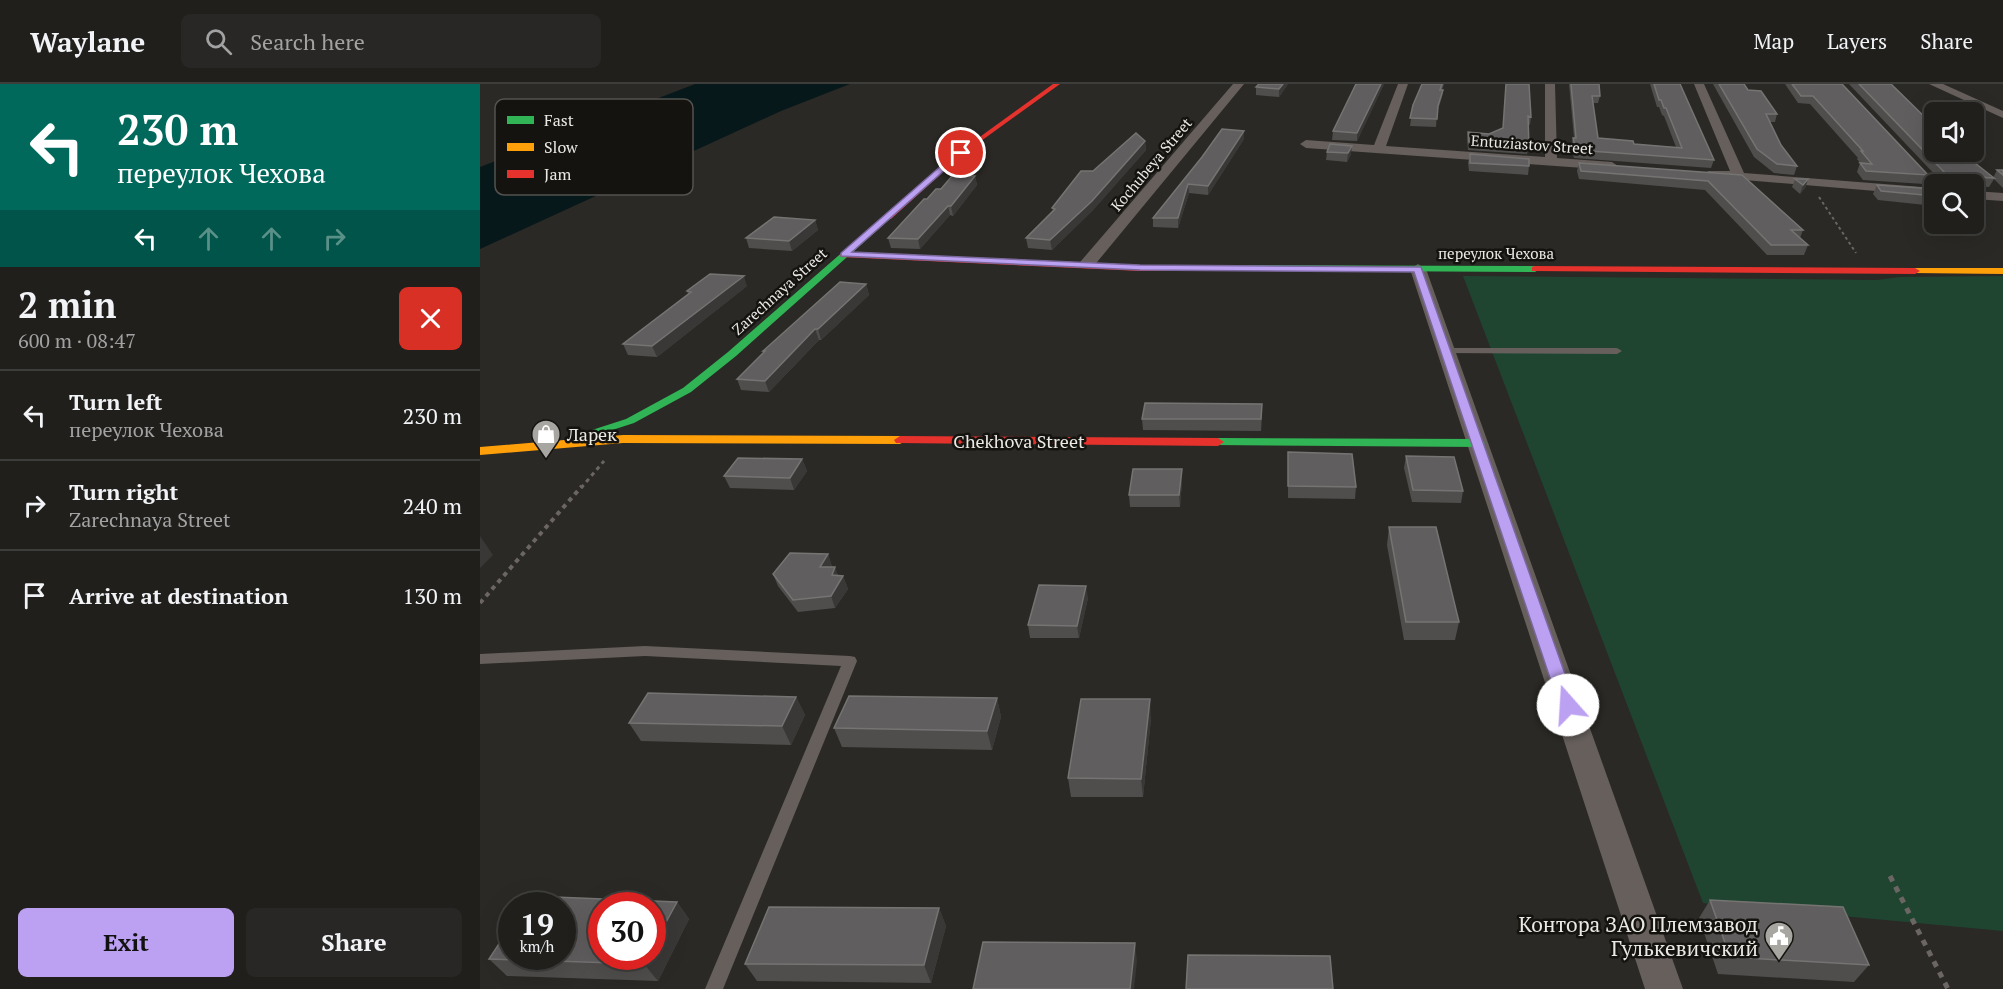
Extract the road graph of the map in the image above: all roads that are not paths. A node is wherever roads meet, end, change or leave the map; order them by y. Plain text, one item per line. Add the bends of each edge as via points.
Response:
1 (1057, 84) edge
2 (1239, 84) edge
3 (1403, 84) edge
4 (1550, 84) edge
5 (1699, 84) edge
6 (1934, 84) edge
7 (2003, 116) edge
8 (1306, 144) dead end
9 (1378, 150) junction
10 (1551, 161) junction
11 (1622, 166) edge
12 (1704, 173) edge
13 (1739, 176) junction
14 (1924, 191) edge
15 (1984, 196) edge
16 (2003, 197) edge
17 (844, 255) junction
18 (1087, 264) junction
19 (1418, 269) junction
20 (2003, 271) edge
21 (1447, 351) junction
22 (1617, 351) dead end
23 (1479, 443) junction
24 (560, 445) junction
25 (480, 452) edge
26 (480, 659) edge
27 (714, 989) edge
28 (1664, 989) edge

1 - 17 street, Zarechnaya Street via 961,153
2 - 18 street, Kochubeya Street
3 - 9 street
4 - 10 street
5 - 13 street
6 - 7 street
8 - 9 street, Entuziastov Street
9 - 10 street, Entuziastov Street
10 - 11 street, Entuziastov Street
12 - 13 street
13 - 14 street
15 - 16 street
17 - 18 street, переулок Чехова
17 - 24 street, Zarechnaya Street via 687,390 630,421
18 - 19 street, переулок Чехова via 1140,268
19 - 20 street, переулок Чехова
19 - 21 street
21 - 22 lane
21 - 23 street
23 - 24 street, Chekhova Street via 623,439
23 - 28 street
24 - 25 street
26 - 27 lane via 645,651 850,661

